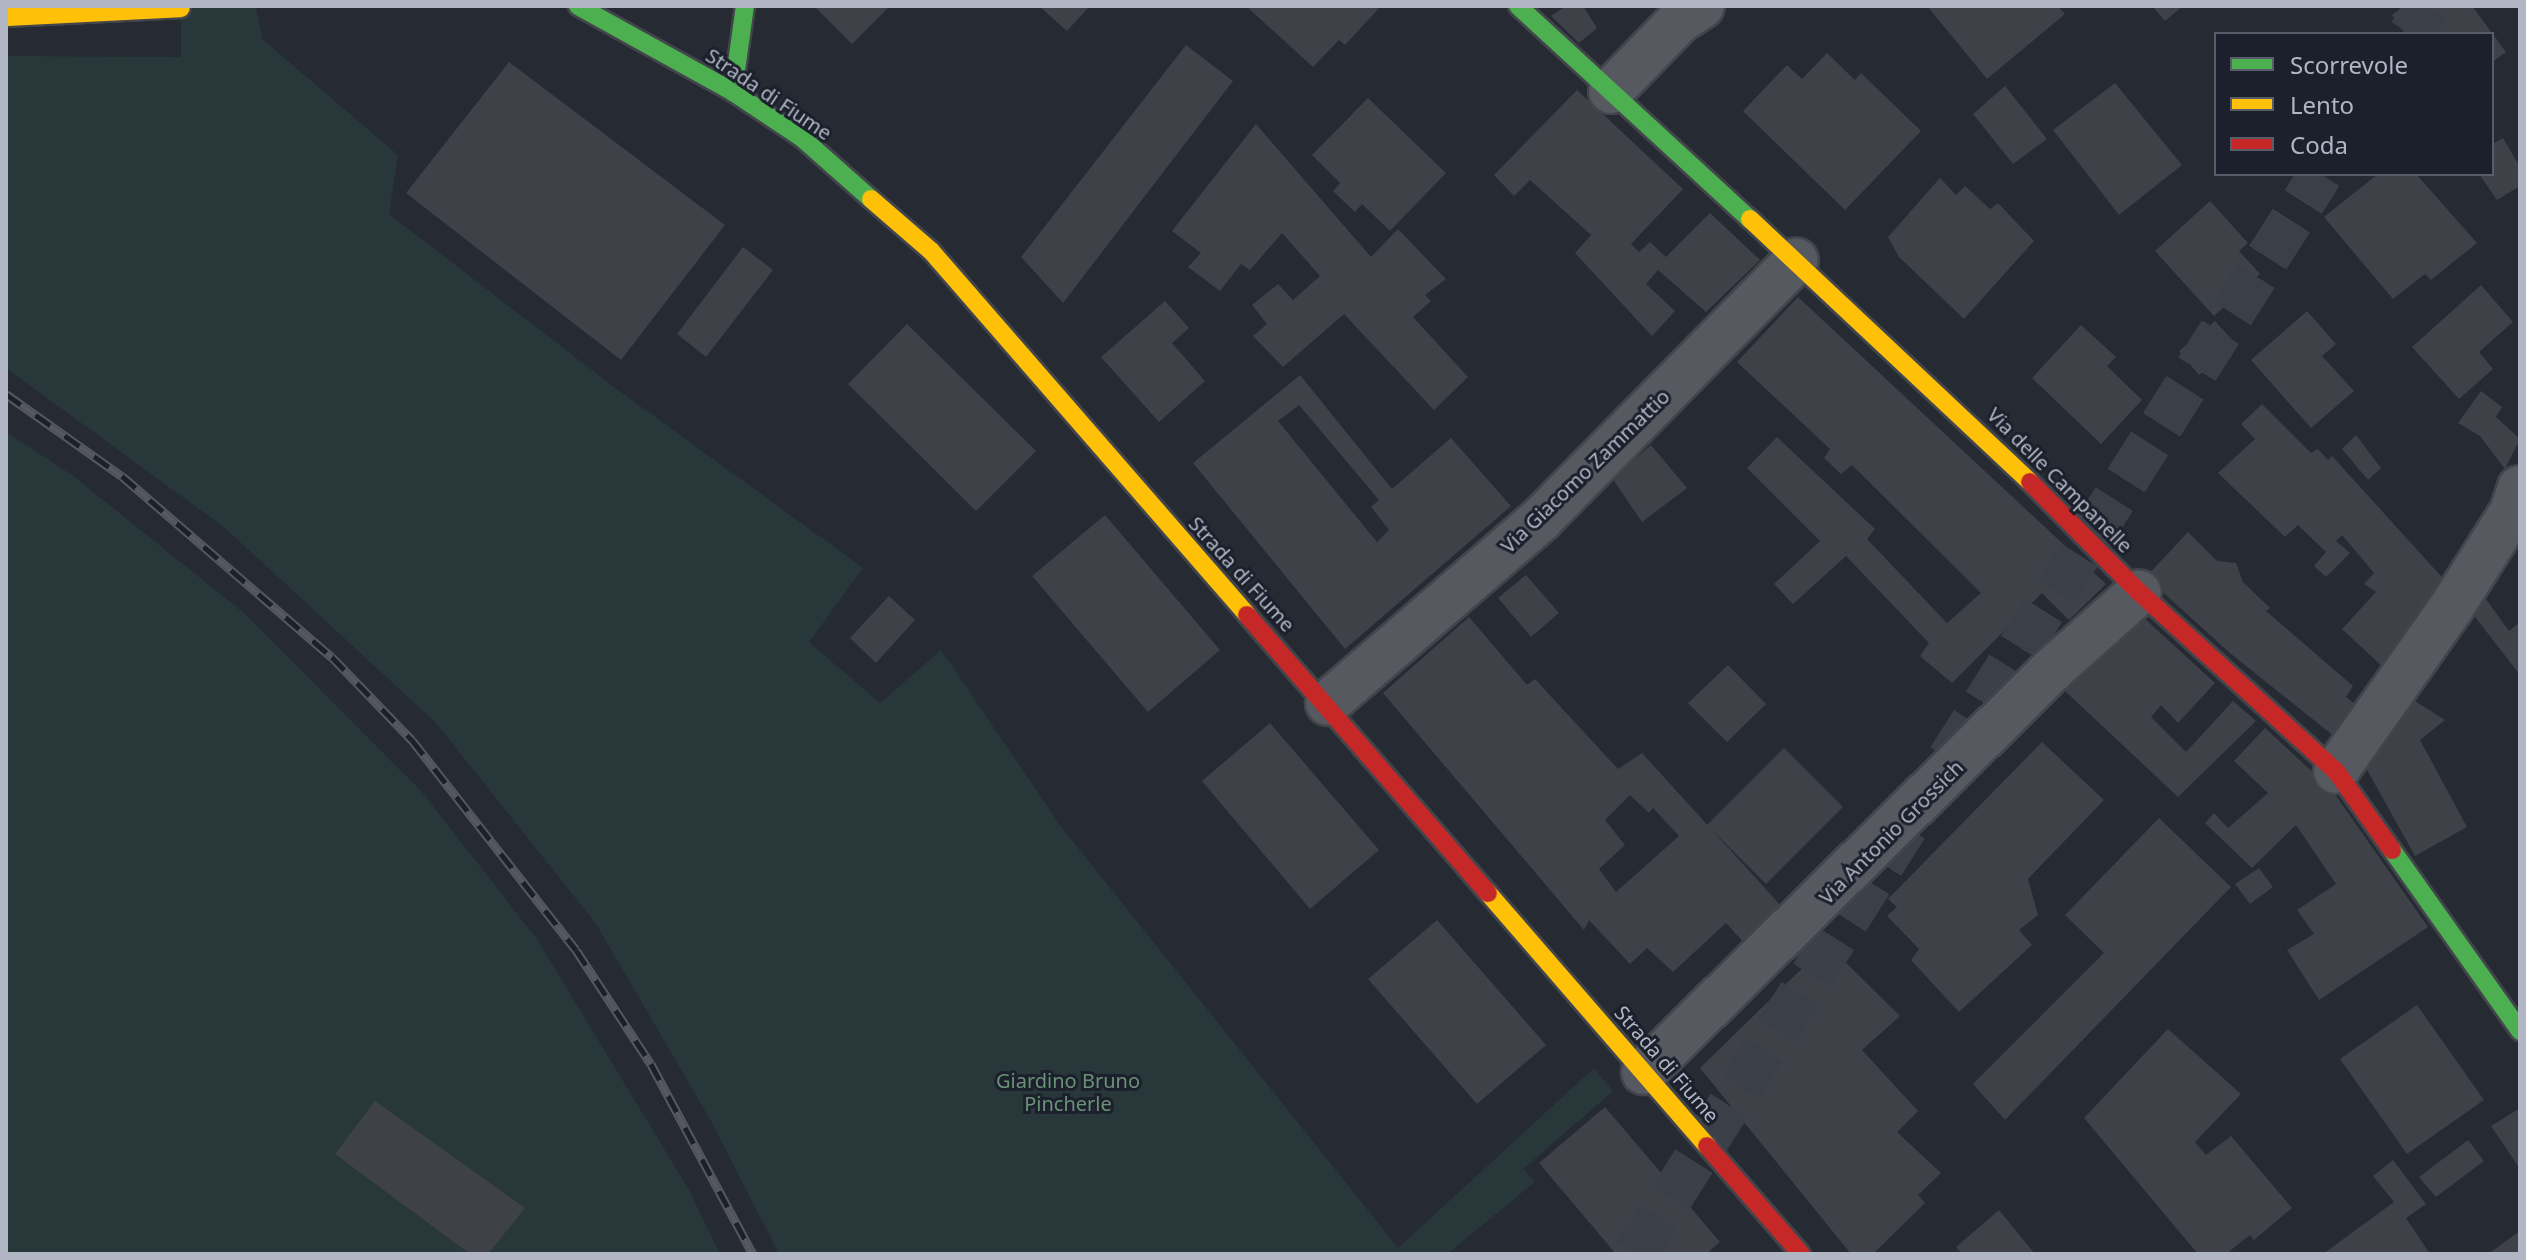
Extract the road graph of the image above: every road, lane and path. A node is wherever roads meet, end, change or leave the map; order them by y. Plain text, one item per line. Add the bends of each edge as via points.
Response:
1 (578, 6) edge
2 (745, 6) edge
3 (1518, 6) edge
4 (1702, 6) edge
5 (181, 8) dead end
6 (6, 17) edge
7 (1611, 91) junction
8 (733, 92) junction
9 (1796, 260) junction
10 (2520, 488) edge
11 (2139, 592) junction
12 (1328, 703) junction
13 (2336, 771) junction
14 (2520, 1031) edge
15 (1644, 1072) junction
16 (1801, 1254) edge

1 - 8 main road, Strada di Fiume
2 - 8 main road
3 - 7 main road, Via delle Campanelle
4 - 7 street via 1679,21
5 - 6 main road
7 - 9 main road, Via delle Campanelle
8 - 12 main road, Strada di Fiume via 802,138 931,251
9 - 11 main road, Via delle Campanelle via 1976,427
9 - 12 street, Via Giacomo Zammattio via 1541,519
10 - 13 street via 2512,512 2451,608
11 - 13 main road, Via delle Campanelle
11 - 15 street, Via Antonio Grossich via 2053,669
12 - 15 main road, Strada di Fiume
13 - 14 main road, Via delle Campanelle
15 - 16 main road, Strada di Fiume

